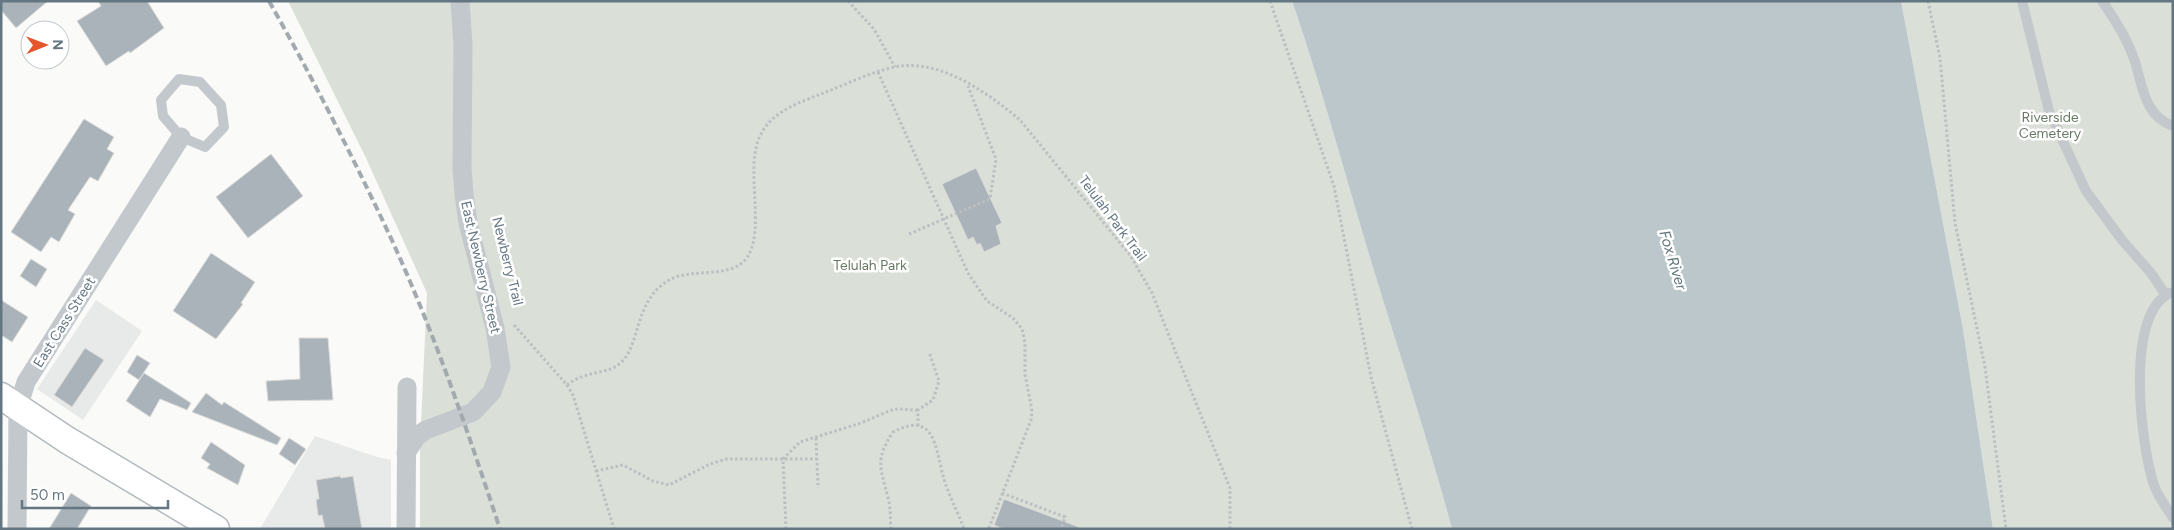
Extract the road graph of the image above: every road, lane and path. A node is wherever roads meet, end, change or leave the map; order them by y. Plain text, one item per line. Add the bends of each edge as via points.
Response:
1 (460, 1) edge
2 (848, 1) edge
3 (1270, 1) edge
4 (1928, 1) edge
5 (2022, 1) edge
6 (2102, 1) edge
7 (896, 66) junction
8 (878, 72) junction
9 (968, 84) junction
10 (2173, 126) edge
11 (181, 137) junction
12 (943, 218) junction
13 (909, 234) dead end
14 (2169, 293) edge
15 (511, 317) dead end
16 (930, 352) dead end
17 (568, 385) junction
18 (407, 387) dead end
19 (10, 402) edge
20 (918, 410) junction
21 (918, 426) junction
22 (816, 438) junction
23 (406, 453) junction
24 (783, 458) junction
25 (817, 459) junction
26 (596, 471) junction
27 (818, 485) dead end
28 (1002, 493) junction
29 (2173, 518) edge
30 (17, 529) edge
31 (216, 529) edge
32 (406, 529) edge
33 (614, 529) edge
34 (786, 529) edge
35 (891, 529) edge
36 (964, 529) edge
37 (992, 529) edge
38 (1061, 529) edge
39 (1230, 529) edge
40 (1412, 529) edge
41 (2006, 529) edge

1 - 23 street, East Newberry Street via 464,194 468,223 495,328 500,367 492,392 473,412 426,430 417,436
2 - 7 path via 874,29
3 - 40 path via 1334,186 1370,377
4 - 41 path via 1940,58 1955,222 1985,367
5 - 14 lane via 2049,111 2086,191 2122,240
6 - 10 lane via 2114,17 2134,58 2147,105 2157,118
7 - 8 path, Telulah Park Trail
7 - 9 path, Telulah Park Trail via 926,67 948,73
8 - 12 path
8 - 17 path, Telulah Park Trail via 785,110 769,123 760,136 755,153 752,245 746,259 734,268 684,274 662,285 644,306 626,358 619,365 578,377
9 - 12 path via 996,159 990,199
9 - 39 path, Telulah Park Trail via 1002,104 1020,120 1130,255 1152,293 1230,488
11 - 11 lane via 205,147 224,127 222,105 200,82 179,79 161,100 163,116
11 - 19 street, East Cass Street via 26,382
12 - 13 path
12 - 28 path via 977,288 987,301 1013,318 1022,329 1032,411
14 - 29 lane via 2153,308 2140,364 2141,407 2148,461 2154,487
15 - 17 path, Newberry Trail
16 - 20 path via 938,376 937,393 933,400
17 - 26 path, Newberry Trail
18 - 23 street
19 - 30 street, East Cass Street
19 - 31 main road
20 - 21 path
20 - 22 path via 894,408
21 - 35 path via 904,426 893,432 881,458
21 - 36 path via 930,432 935,440 942,474
22 - 24 path via 800,442
22 - 25 path
23 - 32 street
24 - 25 path
24 - 26 path via 727,459 669,485 653,481 623,465
24 - 34 path
25 - 27 path
26 - 33 path, Newberry Trail
28 - 37 path via 989,528
28 - 38 path via 1064,517

